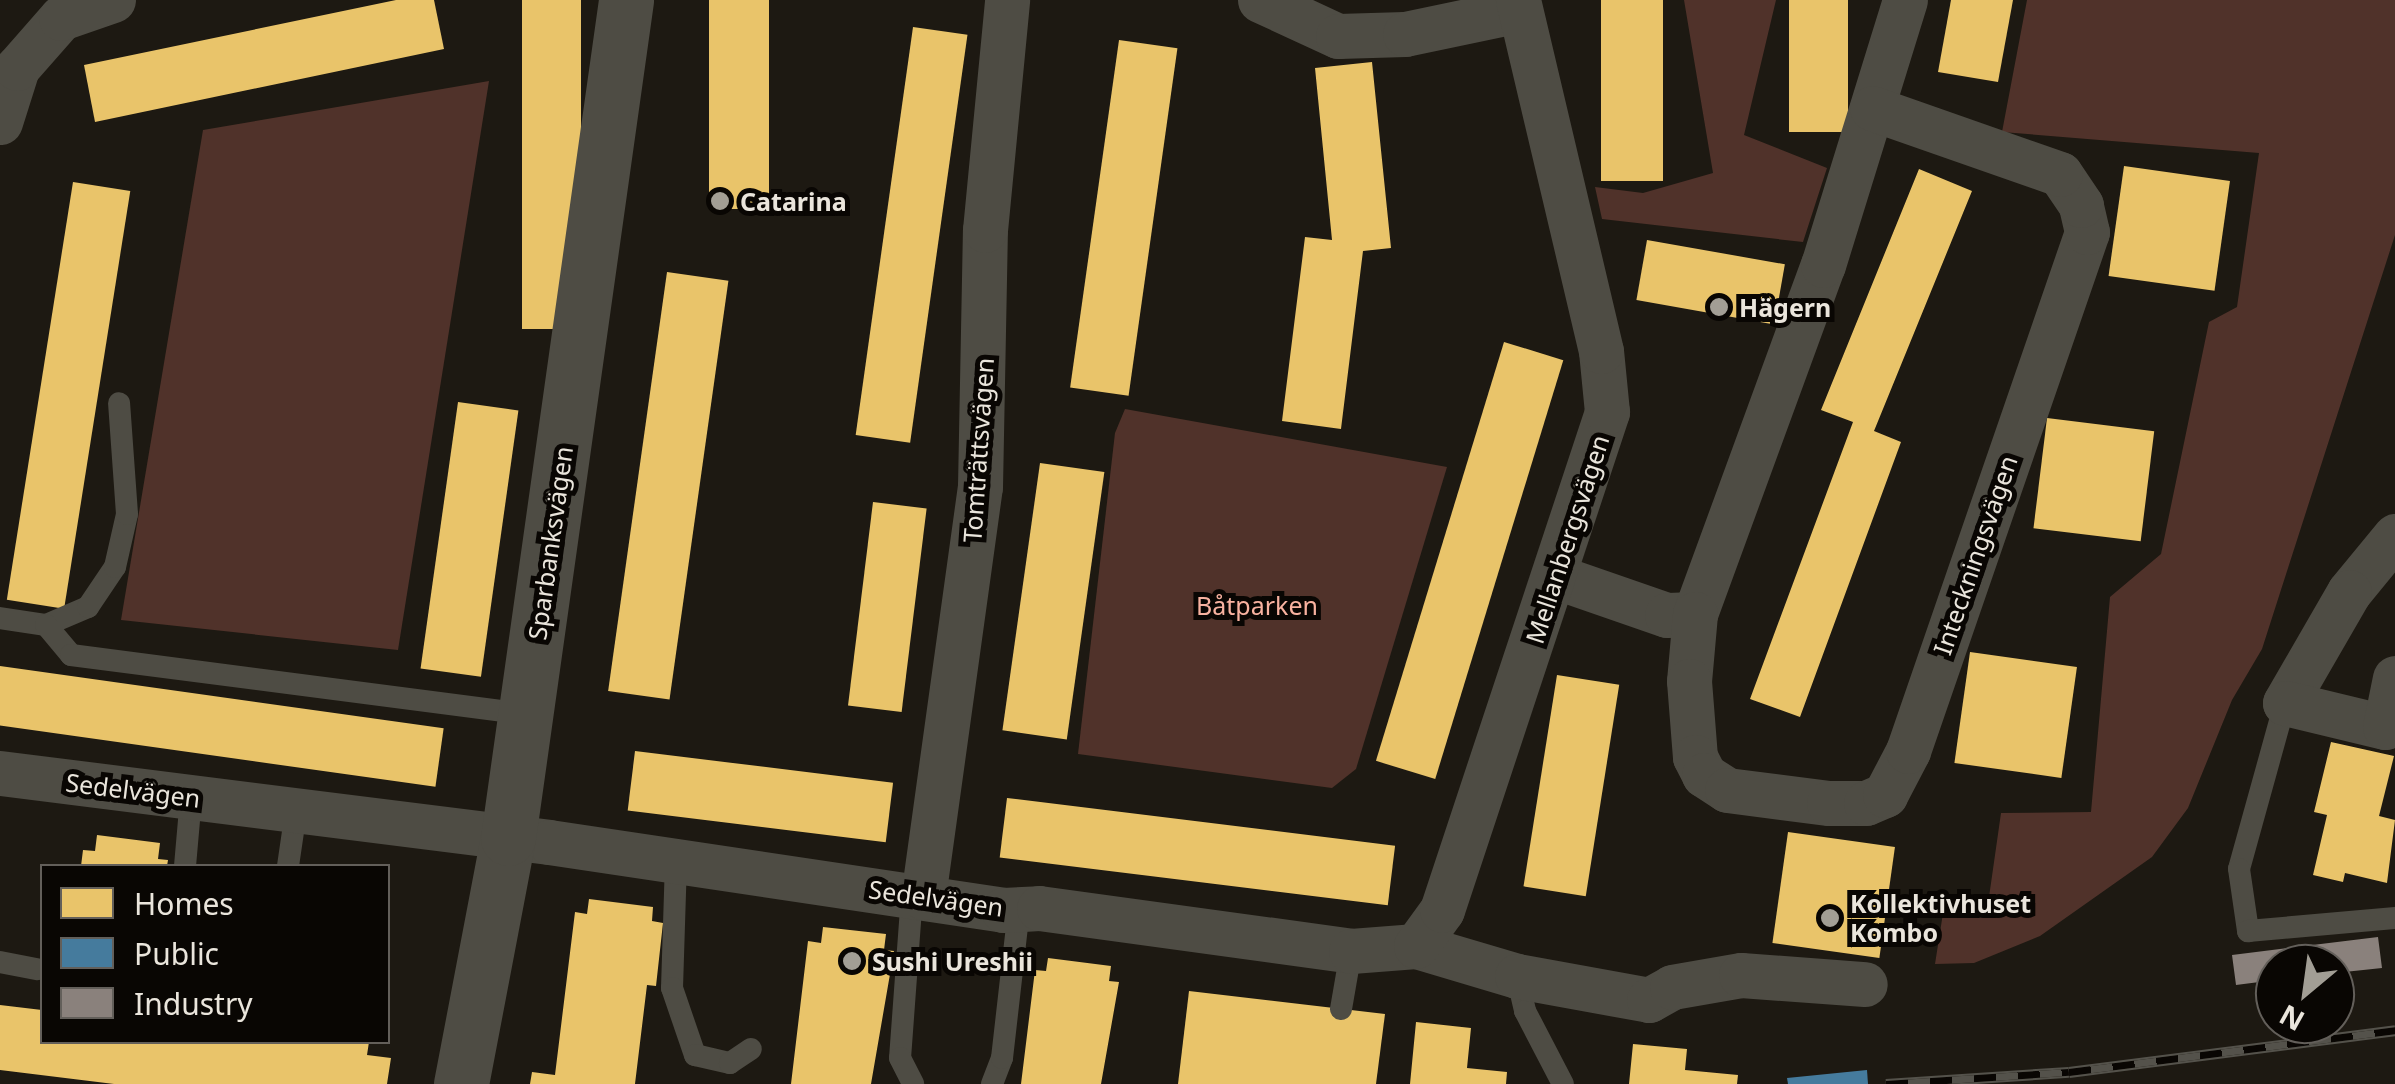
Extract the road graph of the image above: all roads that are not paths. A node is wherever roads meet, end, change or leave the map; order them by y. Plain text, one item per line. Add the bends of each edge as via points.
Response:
1 (113, 0) edge
2 (626, 0) edge
3 (1008, 0) edge
4 (1905, 0) edge
5 (1262, 1) edge
6 (1519, 5) edge
7 (59, 9) edge
8 (1872, 108) junction
9 (0, 122) edge
10 (119, 403) dead end
11 (2395, 536) edge
12 (1557, 577) junction
13 (1696, 614) junction
14 (0, 618) edge
15 (46, 624) junction
16 (2395, 678) edge
17 (2285, 702) junction
18 (526, 714) junction
19 (0, 774) edge
20 (191, 797) junction
21 (296, 811) junction
22 (508, 838) junction
23 (676, 861) junction
24 (185, 864) edge
25 (288, 864) edge
26 (918, 896) junction
27 (1019, 909) junction
28 (2395, 918) edge
29 (1416, 946) junction
30 (1351, 950) junction
31 (0, 962) edge
32 (37, 968) dead end
33 (1516, 976) junction
34 (1864, 984) dead end
35 (1342, 1009) dead end
36 (750, 1049) dead end
37 (461, 1084) edge
38 (913, 1084) edge
39 (992, 1084) edge
40 (1563, 1084) edge

1 - 7 street
2 - 18 street, Sparbanksvägen
3 - 26 street, Tomträttsvägen via 984,230 980,487
4 - 8 street, Inteckningsvägen
5 - 6 street via 1338,36 1404,34
6 - 12 street, Mellanbergsvägen via 1601,352 1607,412
7 - 9 street via 17,68
8 - 13 street, Inteckningsvägen via 1823,265
8 - 13 street, Inteckningsvägen via 2060,174 2082,204 2087,232 1908,750 1885,794 1866,803 1829,802 1727,790 1704,775 1695,757 1689,680
10 - 15 lane via 127,514 115,567 88,606
11 - 17 street via 2348,592
12 - 13 street via 1668,616
12 - 29 street, Mellanbergsvägen via 1442,910
14 - 15 lane
15 - 18 lane via 71,654
16 - 17 street via 2385,727
17 - 28 lane via 2239,868 2248,930
18 - 22 street, Sparbanksvägen
19 - 20 street, Sedelvägen
20 - 21 street, Sedelvägen
20 - 24 lane
21 - 22 street, Sedelvägen
21 - 25 lane
22 - 23 street, Sedelvägen
22 - 37 street, Sparbanksvägen
23 - 26 street, Sedelvägen
23 - 36 lane via 672,988 695,1054 730,1063
26 - 27 street, Sedelvägen
26 - 38 lane via 900,1058
27 - 30 street, Sedelvägen
27 - 39 lane via 1002,1058
29 - 30 street, Sedelvägen
29 - 33 street, Sedelvägen
30 - 35 lane
31 - 32 lane
33 - 34 street, Sedelvägen via 1649,1000 1672,987 1741,974
33 - 40 lane via 1525,1011

